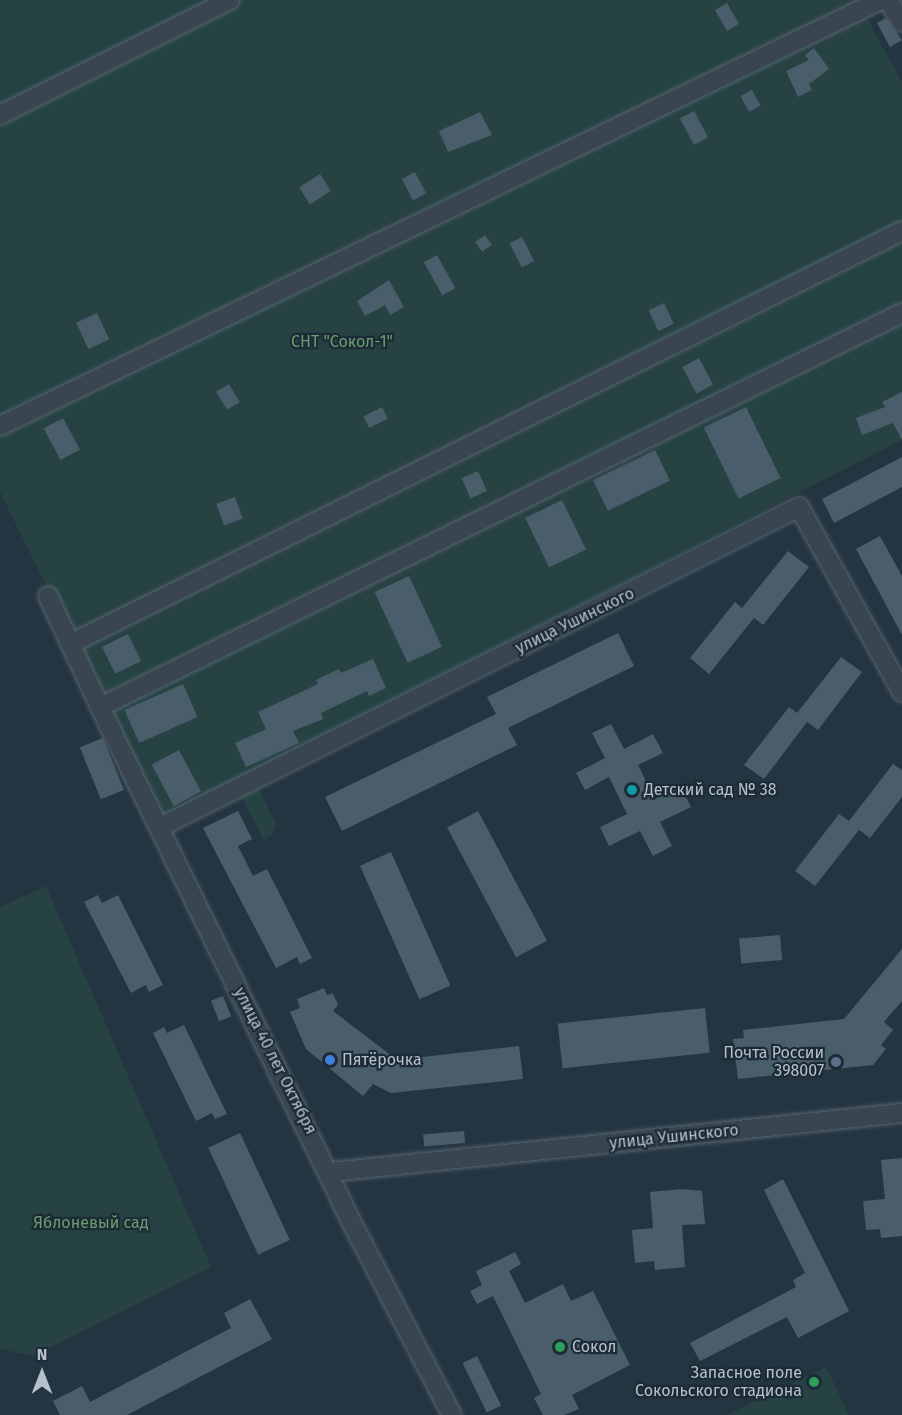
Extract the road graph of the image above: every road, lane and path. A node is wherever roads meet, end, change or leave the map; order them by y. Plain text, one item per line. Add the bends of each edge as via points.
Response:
1 (230, 0) edge
2 (881, 0) edge
3 (888, 0) edge
4 (902, 22) edge
5 (0, 115) edge
6 (902, 231) edge
7 (902, 313) edge
8 (0, 426) edge
9 (48, 596) dead end
10 (70, 644) junction
11 (902, 692) edge
12 (100, 707) junction
13 (160, 827) junction
14 (902, 1113) edge
15 (331, 1173) junction
16 (452, 1415) edge

1 - 5 street
2 - 8 street
3 - 4 street
6 - 10 street
7 - 12 street
9 - 10 street, улица 40 лет Октября
10 - 12 street, улица 40 лет Октября
11 - 13 street, улица Ушинского via 799,507
12 - 13 street, улица 40 лет Октября
13 - 15 street, улица 40 лет Октября
14 - 15 street, улица Ушинского
15 - 16 street, улица 40 лет Октября via 354,1227

